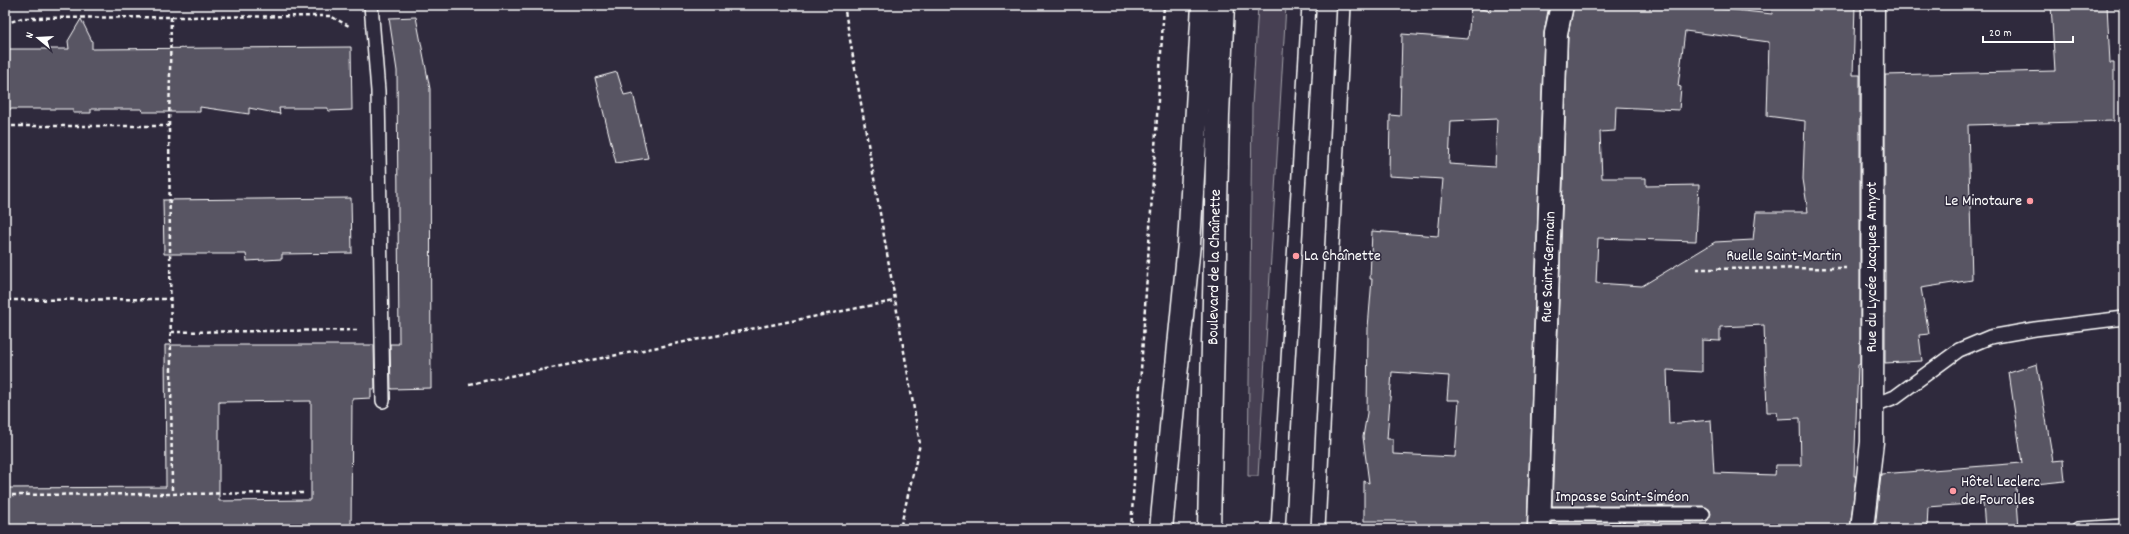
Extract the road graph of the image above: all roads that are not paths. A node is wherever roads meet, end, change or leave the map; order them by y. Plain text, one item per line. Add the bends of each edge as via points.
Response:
1 (371, 5) edge
2 (1203, 5) edge
3 (1223, 5) edge
4 (1309, 5) edge
5 (1344, 5) edge
6 (1562, 5) edge
7 (1873, 5) edge
8 (2124, 318) edge
9 (383, 401) dead end
10 (1872, 406) junction
11 (1703, 514) dead end
12 (1540, 522) edge
13 (2124, 526) edge
14 (1162, 529) edge
15 (1208, 529) edge
16 (1278, 529) edge
17 (1318, 529) edge
18 (1862, 529) edge
19 (2078, 529) edge

1 - 9 lane via 378,91
2 - 14 main road via 1189,244
3 - 15 main road, Boulevard de la Chaînette
4 - 16 lane
5 - 17 lane
6 - 12 main road, Rue Saint-Germain via 1556,33
7 - 10 main road, Rue du Lycée Jacques Amyot
8 - 10 lane via 1990,337 1960,350 1895,397
10 - 18 main road, Rue du Lycée Jacques Amyot via 1872,442
11 - 12 lane, Impasse Saint-Siméon
13 - 19 lane

